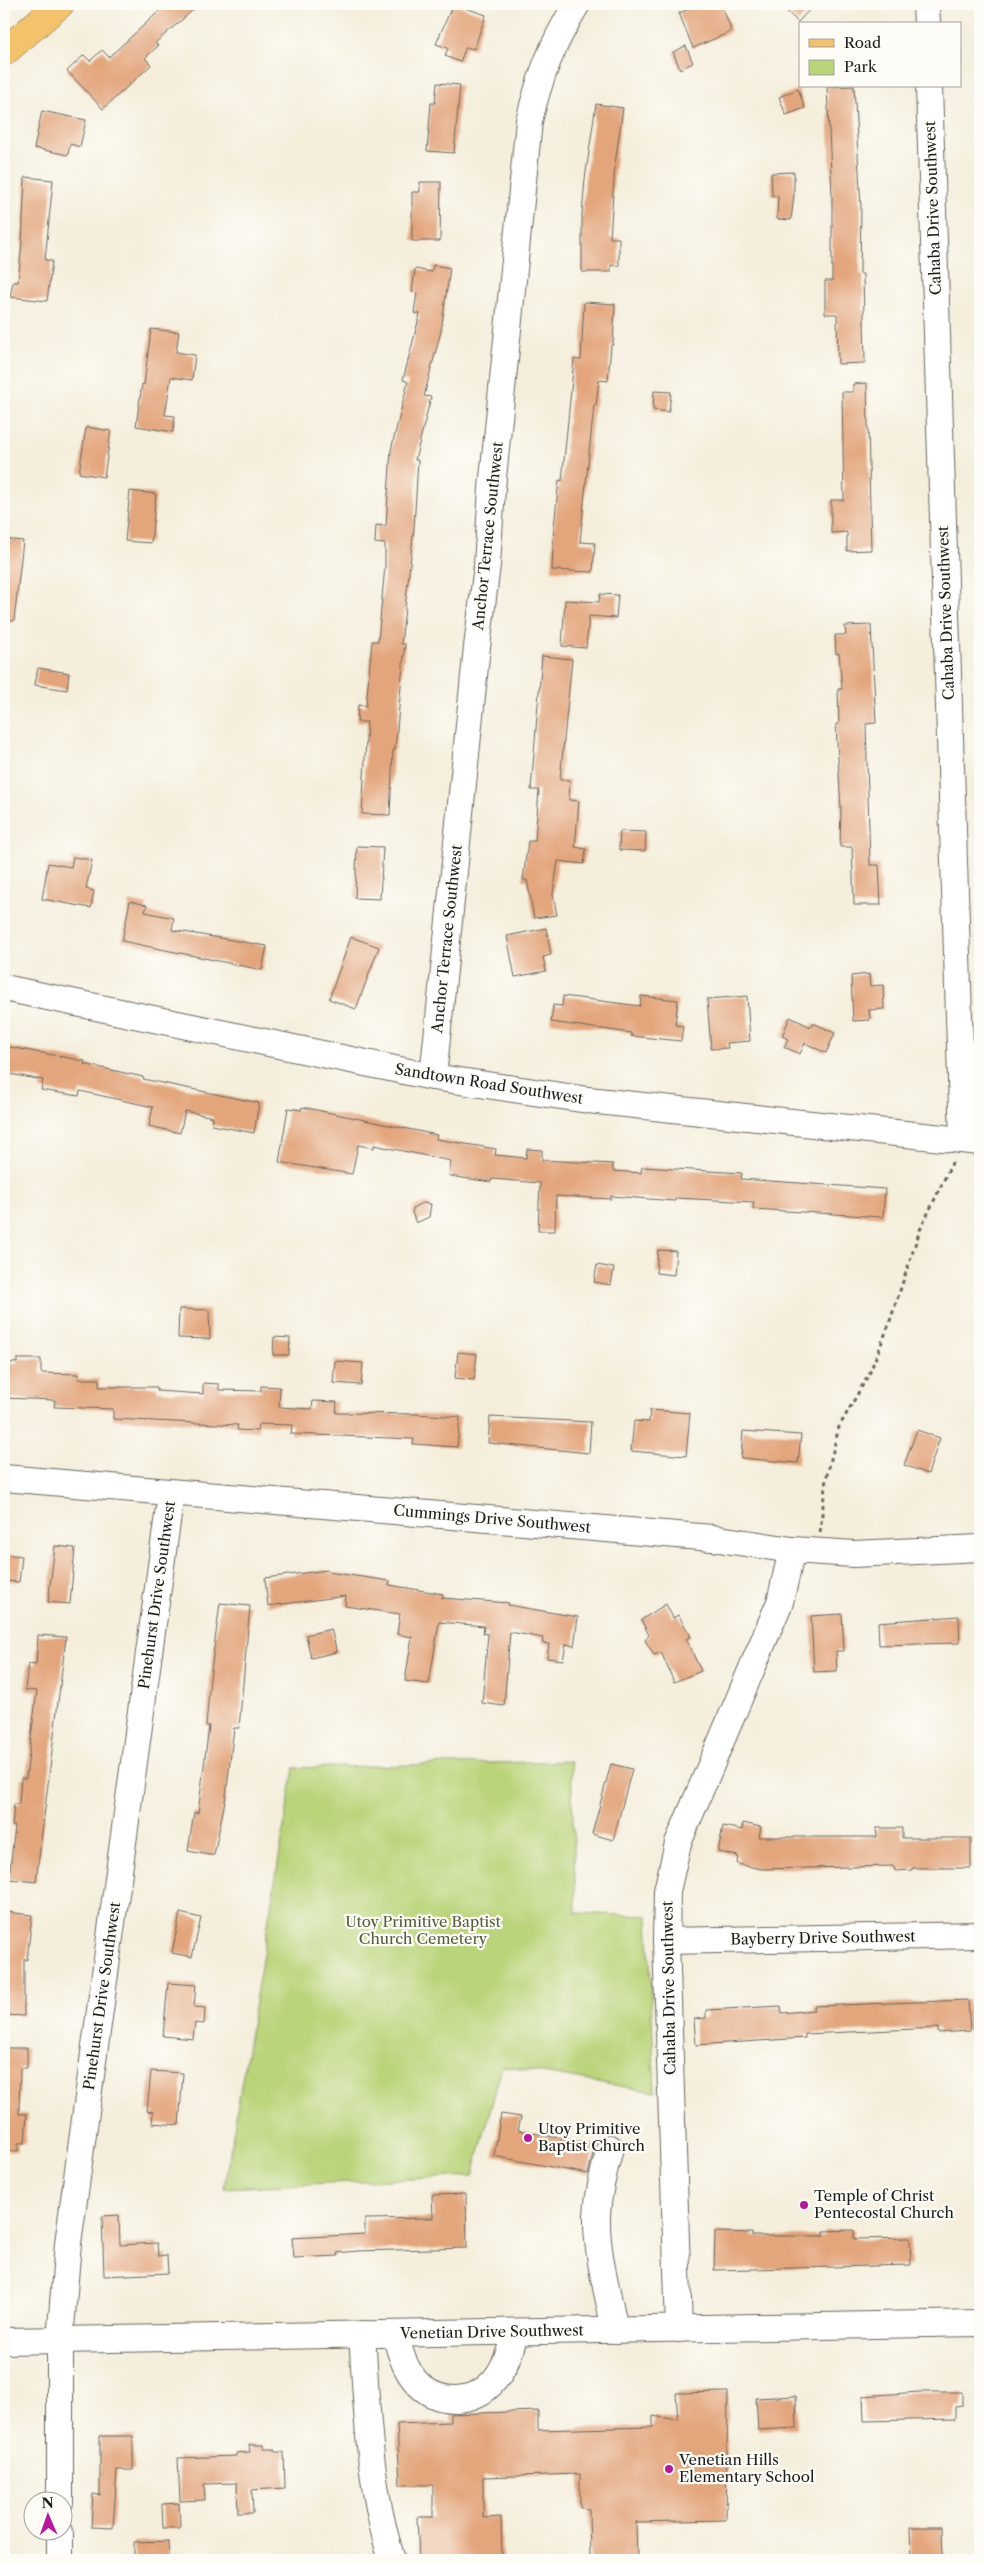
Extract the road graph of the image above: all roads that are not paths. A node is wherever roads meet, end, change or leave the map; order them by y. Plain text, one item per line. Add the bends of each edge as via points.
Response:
1 (60, 4) edge
2 (577, 4) edge
3 (926, 4) edge
4 (927, 22) edge
5 (4, 52) edge
6 (929, 88) edge
7 (4, 988) edge
8 (433, 1077) junction
9 (972, 1141) edge
10 (4, 1478) edge
11 (171, 1492) junction
12 (980, 1548) edge
13 (792, 1550) junction
14 (980, 1935) edge
15 (666, 1941) junction
16 (610, 2148) dead end
17 (980, 2323) edge
18 (679, 2329) junction
19 (615, 2330) junction
20 (514, 2332) junction
21 (362, 2334) junction
22 (396, 2334) junction
23 (60, 2340) junction
24 (4, 2341) edge
25 (60, 2492) edge
26 (60, 2542) edge
27 (60, 2560) edge
28 (392, 2560) edge

1 - 5 main road
2 - 8 street, Anchor Terrace Southwest via 558,34 540,77 529,121 487,565
3 - 4 street
6 - 9 street, Cahaba Drive Southwest
7 - 8 street, Sandtown Road Southwest
8 - 9 street, Sandtown Road Southwest via 588,1100
10 - 11 street, Cummings Drive Southwest
11 - 13 street, Cummings Drive Southwest via 712,1538
11 - 23 street, Pinehurst Drive Southwest via 70,2233
12 - 13 street, Cummings Drive Southwest via 854,1554
13 - 15 street, Cahaba Drive Southwest via 780,1602 678,1843 667,1891
14 - 15 street, Bayberry Drive Southwest
15 - 18 street, Cahaba Drive Southwest
16 - 19 street via 597,2217
17 - 18 street, Venetian Drive Southwest
18 - 19 street, Venetian Drive Southwest
19 - 20 street, Venetian Drive Southwest
20 - 22 street, Venetian Drive Southwest
20 - 22 street via 510,2350 492,2383 481,2393 465,2399 443,2399 429,2394 409,2373 400,2354
21 - 22 street, Venetian Drive Southwest
21 - 23 street, Venetian Drive Southwest
21 - 28 street via 368,2426 380,2522
23 - 24 street, Venetian Drive Southwest
23 - 25 street, Pinehurst Drive Southwest
26 - 27 street

